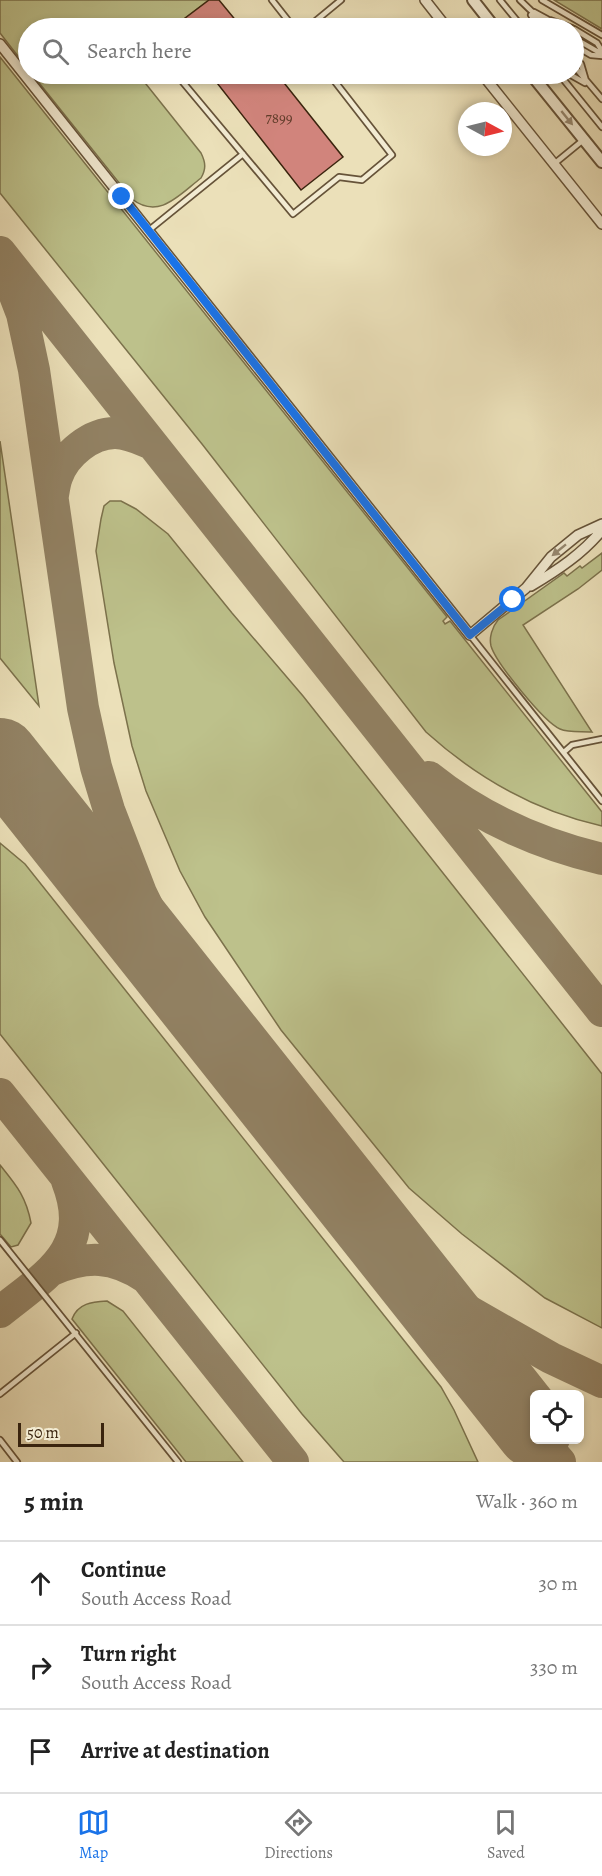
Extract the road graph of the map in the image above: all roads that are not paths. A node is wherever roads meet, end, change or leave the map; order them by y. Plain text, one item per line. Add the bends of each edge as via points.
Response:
1 (272, 0) edge
2 (341, 0) edge
3 (425, 0) edge
4 (473, 0) edge
5 (500, 0) edge
6 (520, 0) edge
7 (542, 0) edge
8 (528, 10) junction
9 (286, 18) edge
10 (318, 18) edge
11 (439, 18) edge
12 (487, 18) edge
13 (515, 18) edge
14 (533, 18) edge
15 (537, 18) edge
16 (545, 18) edge
17 (573, 18) edge
18 (584, 24) edge
19 (584, 35) edge
20 (602, 35) edge
21 (0, 44) edge
22 (584, 44) edge
23 (584, 51) edge
24 (602, 54) edge
25 (18, 67) edge
26 (584, 72) edge
27 (584, 80) edge
28 (584, 82) edge
29 (32, 84) edge
30 (184, 84) edge
31 (337, 84) edge
32 (490, 84) edge
33 (539, 84) edge
34 (567, 84) edge
35 (587, 84) junction
36 (602, 99) edge
37 (602, 125) edge
38 (584, 140) junction
39 (243, 154) junction
40 (602, 162) edge
41 (554, 164) junction
42 (602, 224) edge
43 (148, 231) junction
44 (602, 524) edge
45 (602, 530) edge
46 (526, 588) junction
47 (470, 635) junction
48 (602, 739) edge
49 (564, 752) junction
50 (602, 801) edge
51 (0, 1240) edge
52 (76, 1333) junction
53 (0, 1394) edge
54 (0, 1440) edge
55 (17, 1462) edge
56 (178, 1462) edge

1 - 9 lane
2 - 10 lane
3 - 11 street
4 - 12 street
5 - 13 lane
6 - 8 lane
7 - 17 lane
8 - 14 lane
8 - 15 lane
8 - 16 lane
18 - 20 lane
19 - 24 lane via 597,43
21 - 25 street
22 - 24 lane
23 - 24 lane
26 - 35 lane
27 - 35 lane
28 - 35 lane
29 - 43 street
30 - 39 lane
31 - 39 lane via 392,155 362,180 339,177 293,214
32 - 41 street
33 -> 38 street
34 - 37 lane
35 - 36 lane
38 - 40 street
38 - 41 lane
39 - 43 lane
41 - 42 street
43 - 47 street
44 -> 46 street via 578,535 551,557
45 - 46 street via 560,569
46 - 47 street
47 - 49 lane
48 - 49 lane via 572,745
49 - 50 lane
51 - 52 lane
52 - 53 lane
52 - 56 lane
54 - 55 lane

